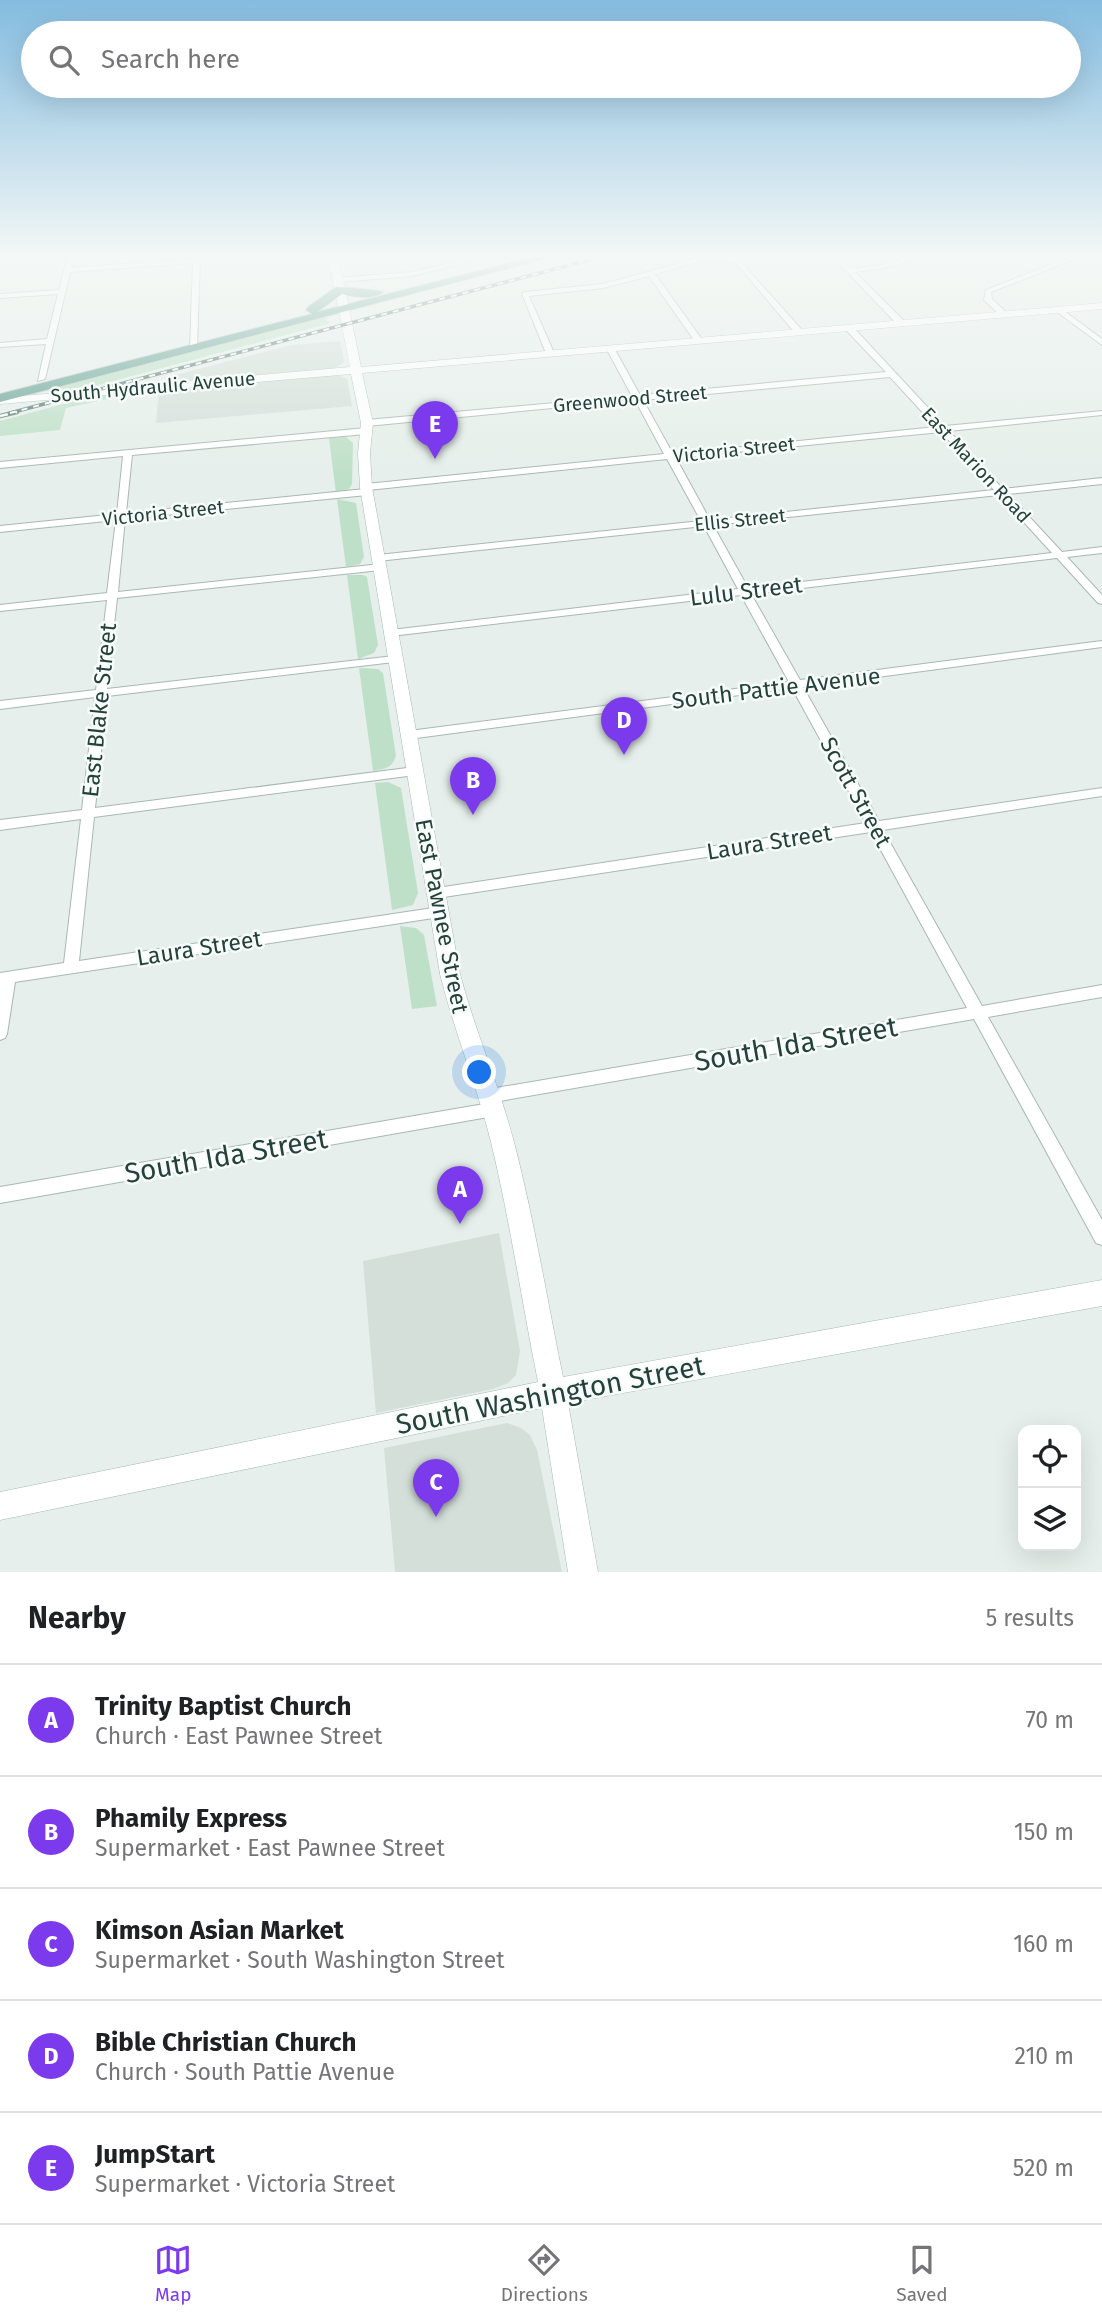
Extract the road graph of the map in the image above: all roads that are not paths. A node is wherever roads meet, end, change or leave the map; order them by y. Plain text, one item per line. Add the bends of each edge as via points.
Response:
1 (54, 328) edge
2 (195, 328) edge
3 (242, 328) edge
4 (249, 328) edge
5 (348, 328) edge
6 (540, 328) edge
7 (690, 328) edge
8 (796, 328) edge
9 (844, 328) edge
10 (849, 328) edge
11 (1083, 328) edge
12 (799, 332) junction
13 (51, 341) junction
14 (699, 341) junction
15 (1102, 343) edge
16 (195, 344) junction
17 (0, 345) edge
18 (610, 348) junction
19 (550, 353) junction
20 (357, 369) junction
21 (892, 374) junction
22 (41, 379) junction
23 (0, 390) edge
24 (637, 398) junction
25 (0, 400) edge
26 (1102, 413) edge
27 (367, 427) junction
28 (942, 428) junction
29 (128, 453) junction
30 (669, 457) junction
31 (0, 465) edge
32 (1102, 481) edge
33 (366, 490) junction
34 (1001, 492) junction
35 (121, 518) junction
36 (706, 524) junction
37 (0, 529) edge
38 (1102, 550) edge
39 (1059, 555) junction
40 (379, 563) junction
41 (743, 591) junction
42 (112, 596) junction
43 (1102, 601) edge
44 (0, 608) edge
45 (391, 633) junction
46 (1102, 644) edge
47 (394, 659) junction
48 (796, 685) junction
49 (101, 693) junction
50 (0, 705) edge
51 (409, 735) junction
52 (415, 771) junction
53 (1102, 792) edge
54 (88, 814) junction
55 (0, 825) edge
56 (875, 826) junction
57 (438, 902) junction
58 (71, 967) junction
59 (4, 978) edge
60 (1102, 991) edge
61 (979, 1013) junction
62 (0, 1034) edge
63 (492, 1103) junction
64 (0, 1195) edge
65 (1102, 1237) edge
66 (1102, 1293) edge
67 (553, 1392) junction
68 (0, 1506) edge
69 (583, 1572) edge

1 - 13 street
2 - 16 street
3 - 16 main road
4 - 16 main road
5 - 20 street, East Pawnee Street
6 - 19 street
7 - 14 street
8 - 12 street
9 - 12 street, South Hydraulic Avenue
10 - 21 street, East Marion Road
11 - 15 street
12 - 14 street, South Hydraulic Avenue
13 - 17 street
13 - 22 street
14 - 18 street, South Hydraulic Avenue
16 - 22 main road
16 - 25 main road
18 - 19 street, South Hydraulic Avenue
18 - 24 street, Scott Street
19 - 20 street, South Hydraulic Avenue
20 - 25 street, South Hydraulic Avenue
20 - 27 street, East Pawnee Street
21 - 24 street, Greenwood Street
21 - 28 street, East Marion Road
22 - 23 main road
24 - 27 street, Greenwood Street
24 - 30 street, Scott Street
26 - 28 street, Victoria Street
27 - 29 street, Greenwood Street
27 - 33 street, East Pawnee Street
28 - 30 street, Victoria Street
28 - 34 street, East Marion Road
29 - 31 street, Greenwood Street
29 - 35 street, East Blake Street
30 - 33 street, Victoria Street
30 - 36 street, Scott Street
32 - 34 street, Ellis Street
33 - 35 street, Victoria Street
33 - 40 street, East Pawnee Street
34 - 36 street, Ellis Street
34 - 39 street, East Marion Road
35 - 37 street, Victoria Street
35 - 42 street, East Blake Street
36 - 40 street, Ellis Street
36 - 41 street, Scott Street
38 - 39 street, Lulu Street
39 - 41 street, Lulu Street
39 - 43 street, East Marion Road
40 - 42 street, Ellis Street
40 - 45 street, East Pawnee Street
41 - 45 street, Lulu Street
41 - 48 street, Scott Street
42 - 44 street, Ellis Street
42 - 49 street, East Blake Street
45 - 47 street, East Pawnee Street
46 - 48 street, South Pattie Avenue
47 - 49 street
47 - 51 street, East Pawnee Street
48 - 51 street, South Pattie Avenue
48 - 56 street, Scott Street
49 - 50 street
49 - 54 street, East Blake Street
51 - 52 street, East Pawnee Street
52 - 54 street
52 - 57 street, East Pawnee Street
53 - 56 street, Laura Street
54 - 55 street
54 - 58 street, East Blake Street
56 - 57 street, Laura Street
56 - 61 street, Scott Street
57 - 58 street, Laura Street
57 - 63 street, East Pawnee Street via 463,1024
58 - 59 street, Laura Street
59 - 62 street
60 - 61 street, South Ida Street
61 - 63 street, South Ida Street
61 - 65 street, Scott Street
63 - 64 street, South Ida Street
63 - 67 street, East Pawnee Street
66 - 67 street, South Washington Street
67 - 68 street, South Washington Street
67 - 69 street, East Pawnee Street

